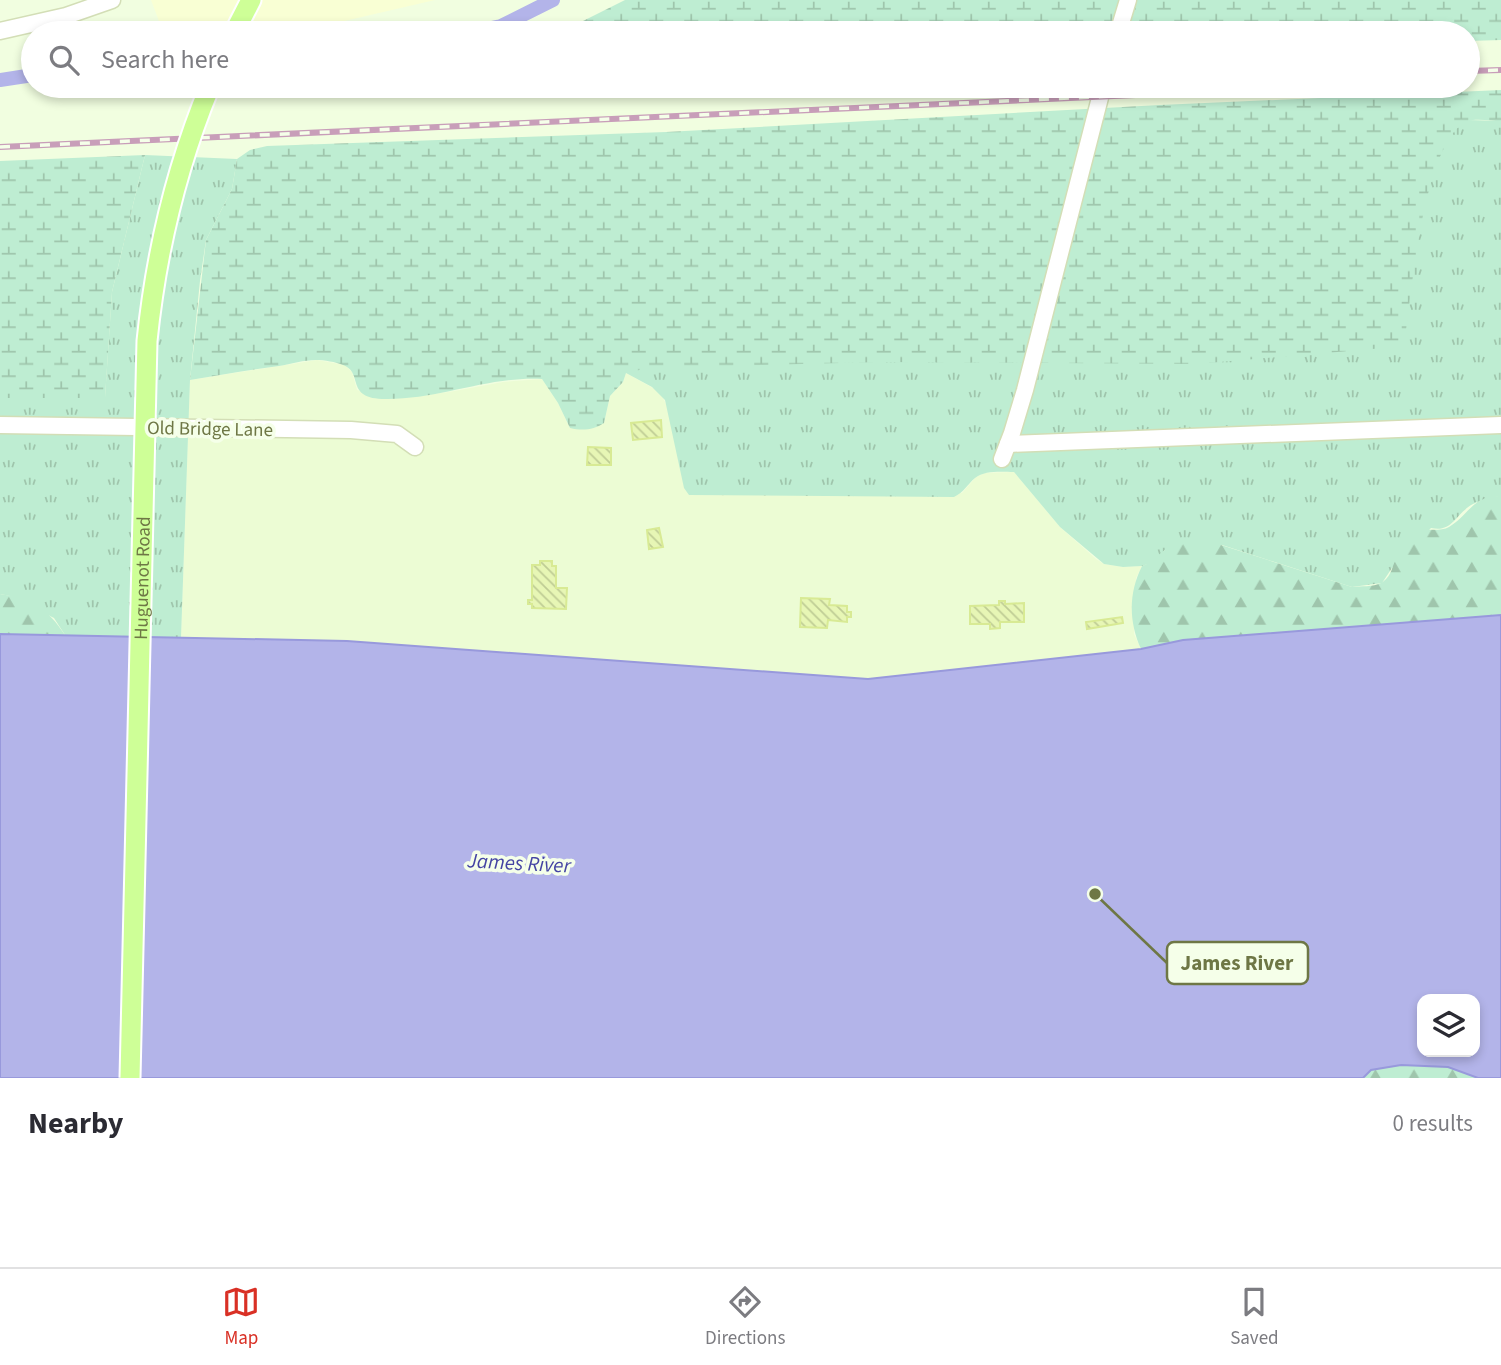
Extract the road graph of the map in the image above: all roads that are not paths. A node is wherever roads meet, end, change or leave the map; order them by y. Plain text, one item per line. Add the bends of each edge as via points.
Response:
1 (112, 0) edge
2 (251, 0) edge
3 (1128, 0) edge
4 (44, 21) edge
5 (240, 21) edge
6 (1122, 21) edge
7 (21, 26) edge
8 (0, 31) edge
9 (206, 98) edge
10 (1100, 98) edge
11 (0, 425) edge
12 (1501, 425) edge
13 (415, 447) dead end
14 (130, 1078) edge

1 - 4 street
2 - 5 main road
3 - 6 street
7 - 8 street
9 - 14 main road, Huguenot Road, bridge via 166,221 147,341
10 - 12 street via 1005,451
11 - 13 street, Old Bridge Lane via 351,430 397,434

